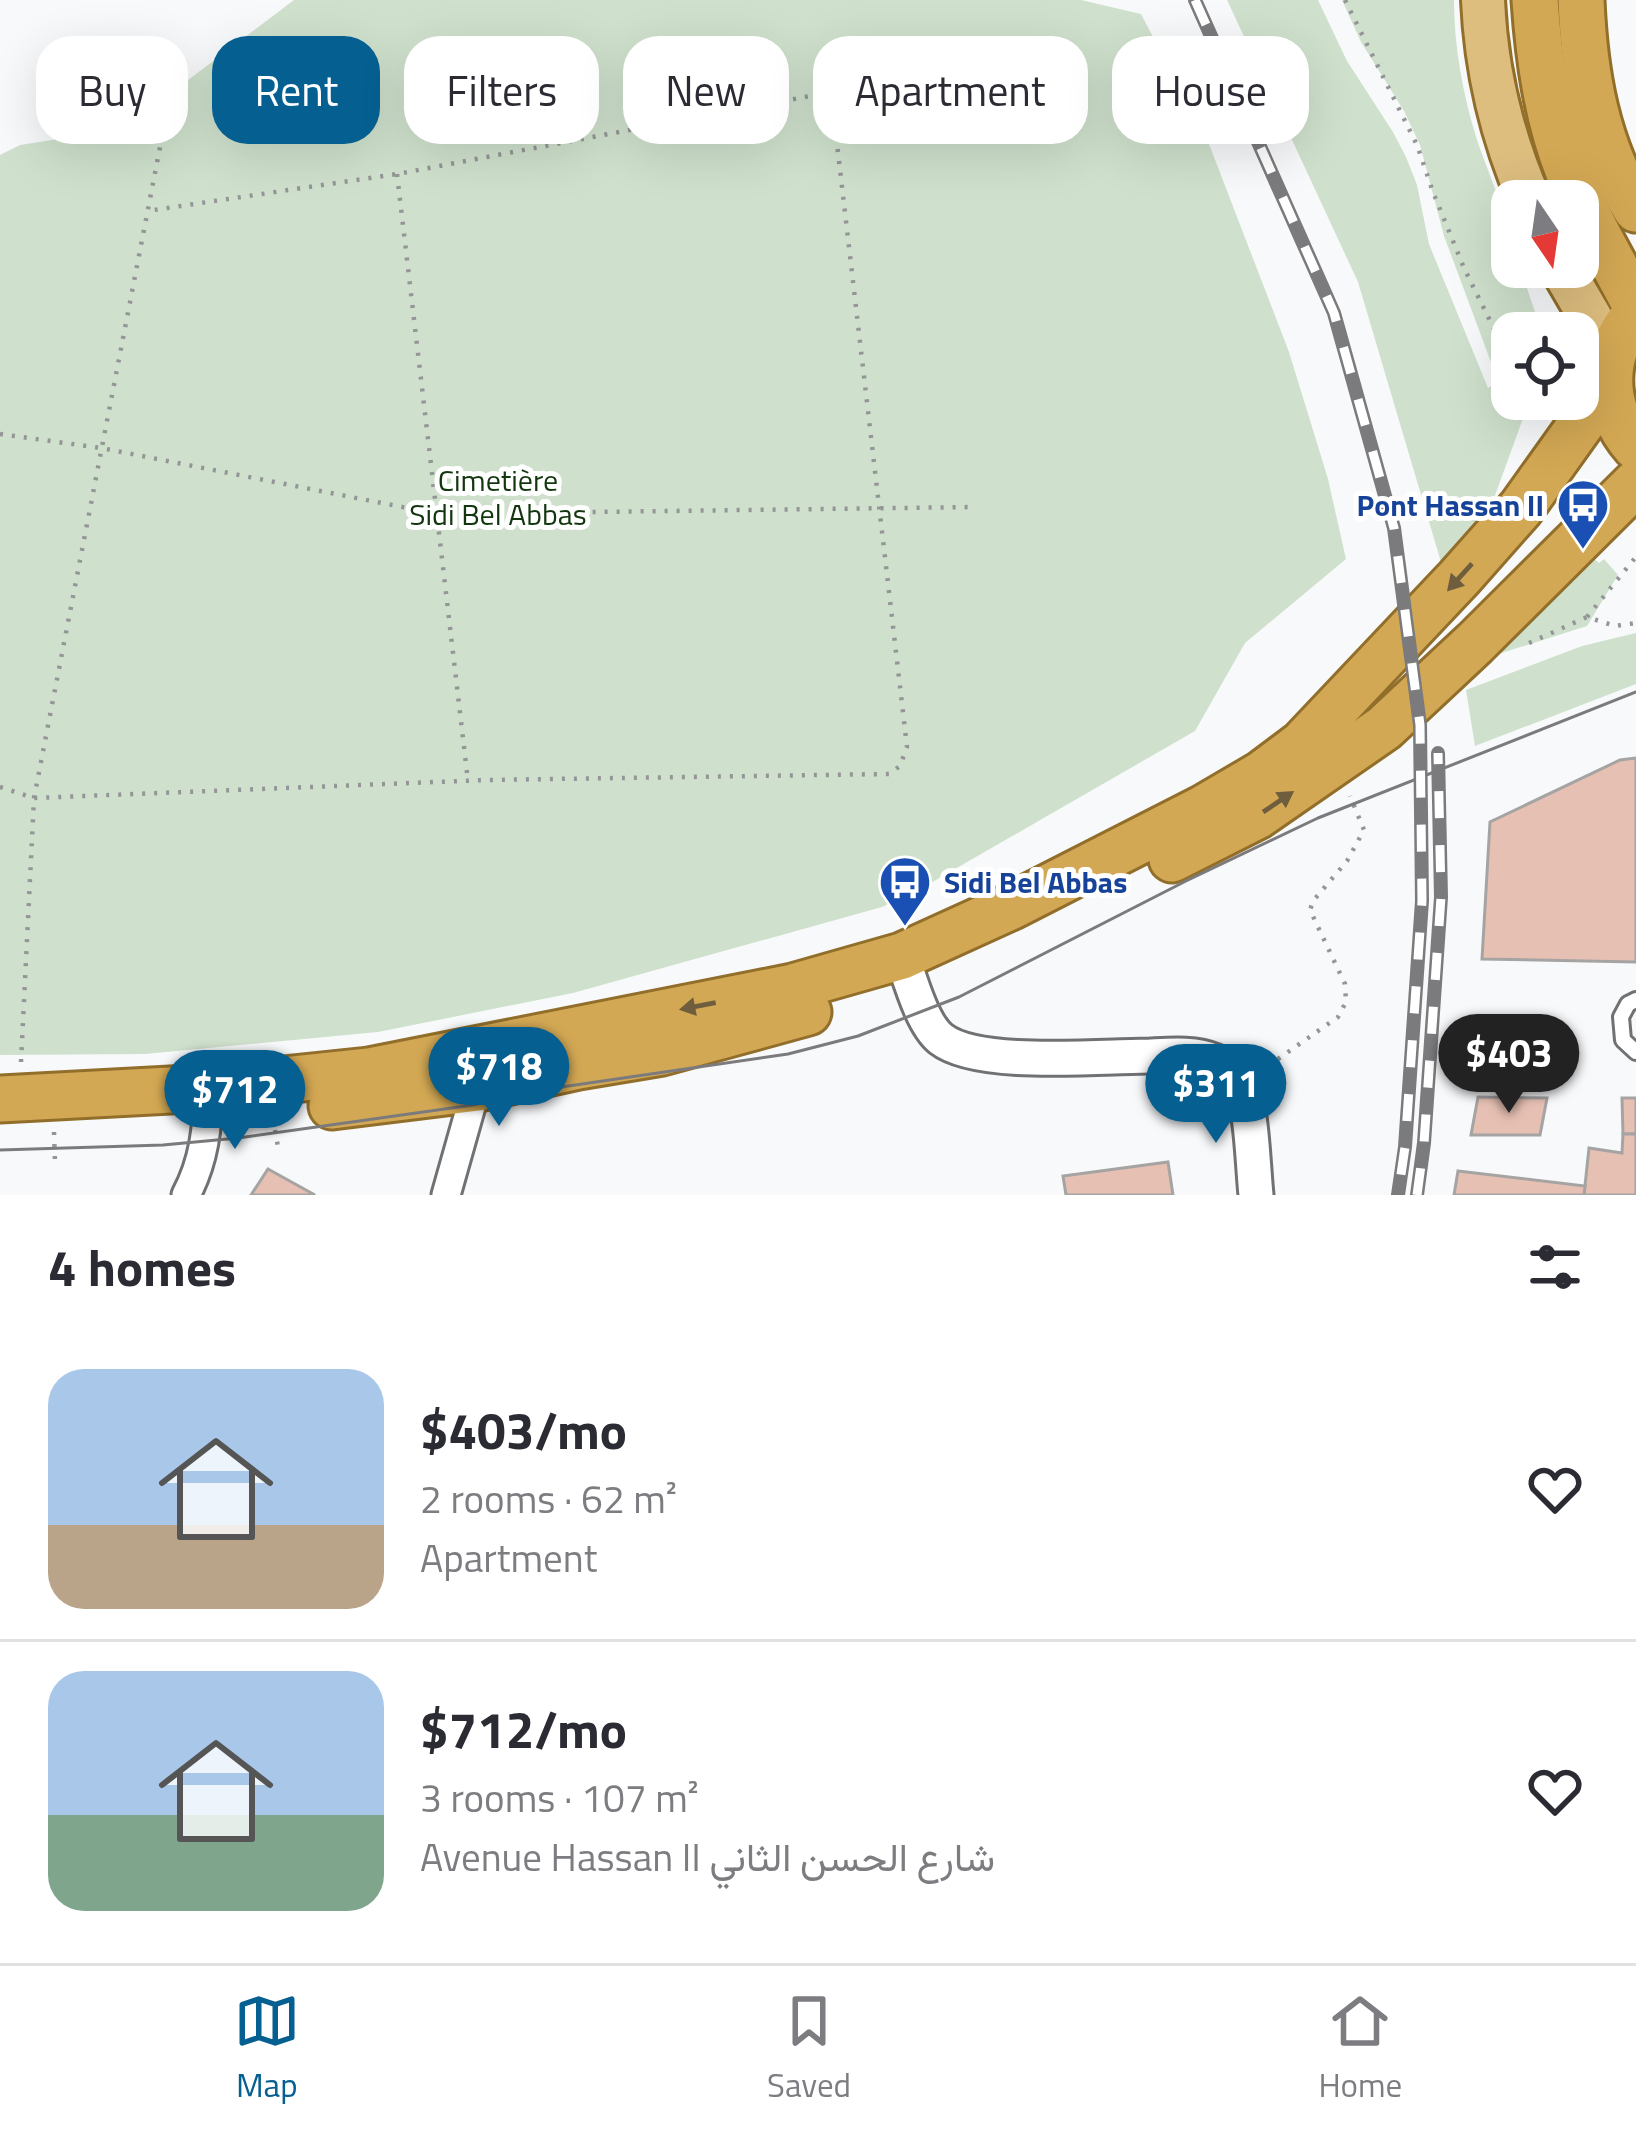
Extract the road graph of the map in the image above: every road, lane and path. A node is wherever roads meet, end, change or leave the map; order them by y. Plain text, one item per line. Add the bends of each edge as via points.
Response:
1 (1345, 0) edge
2 (1483, 0) edge
3 (1535, 0) edge
4 (1581, 0) edge
5 (161, 144) edge
6 (397, 174) junction
7 (1522, 180) edge
8 (1636, 209) edge
9 (148, 211) junction
10 (1571, 288) edge
11 (1636, 310) edge
12 (1491, 323) edge
13 (1610, 369) junction
14 (0, 434) edge
15 (1636, 447) edge
16 (101, 448) junction
17 (1636, 483) edge
18 (975, 507) dead end
19 (880, 508) junction
20 (438, 514) junction
21 (1636, 559) edge
22 (1587, 617) junction
23 (1636, 623) edge
24 (1514, 650) dead end
25 (468, 781) junction
26 (0, 787) edge
27 (1348, 791) dead end
28 (34, 798) junction
29 (906, 970) junction
30 (1636, 1000) edge
31 (1636, 1052) edge
32 (481, 1068) junction
33 (1241, 1085) junction
34 (208, 1103) junction
35 (6, 1108) edge
36 (185, 1195) edge
37 (446, 1195) edge
38 (1256, 1195) edge

1 - 12 path via 1418,145
2 - 7 main road via 1492,82
3 - 11 highway via 1541,70 1568,170
4 - 8 highway via 1594,110
5 - 9 path
6 - 9 path
6 - 19 path via 831,92
6 - 20 path
9 - 16 path
10 - 13 main road
11 - 13 highway
13 - 15 highway via 1615,416
13 -> 29 highway via 1521,508 1302,744 1204,808
14 - 16 path
16 - 20 path
16 - 28 path
29 -> 17 highway via 1257,816 1384,728
18 - 19 path
19 - 20 path
19 - 25 path via 907,747 890,774
20 - 25 path
21 - 22 path
22 - 23 path
22 - 24 path
25 - 28 path
26 - 28 path
27 - 33 path via 1364,830 1310,910 1346,1002 1338,1017
28 - 35 path
29 - 32 highway via 793,987
29 - 33 street via 936,1034 970,1052 1208,1058
30 - 31 lane via 1621,1017 1623,1040
32 - 34 highway via 369,1071
32 - 37 street
33 - 38 street
34 - 35 highway
34 - 36 street via 202,1157

